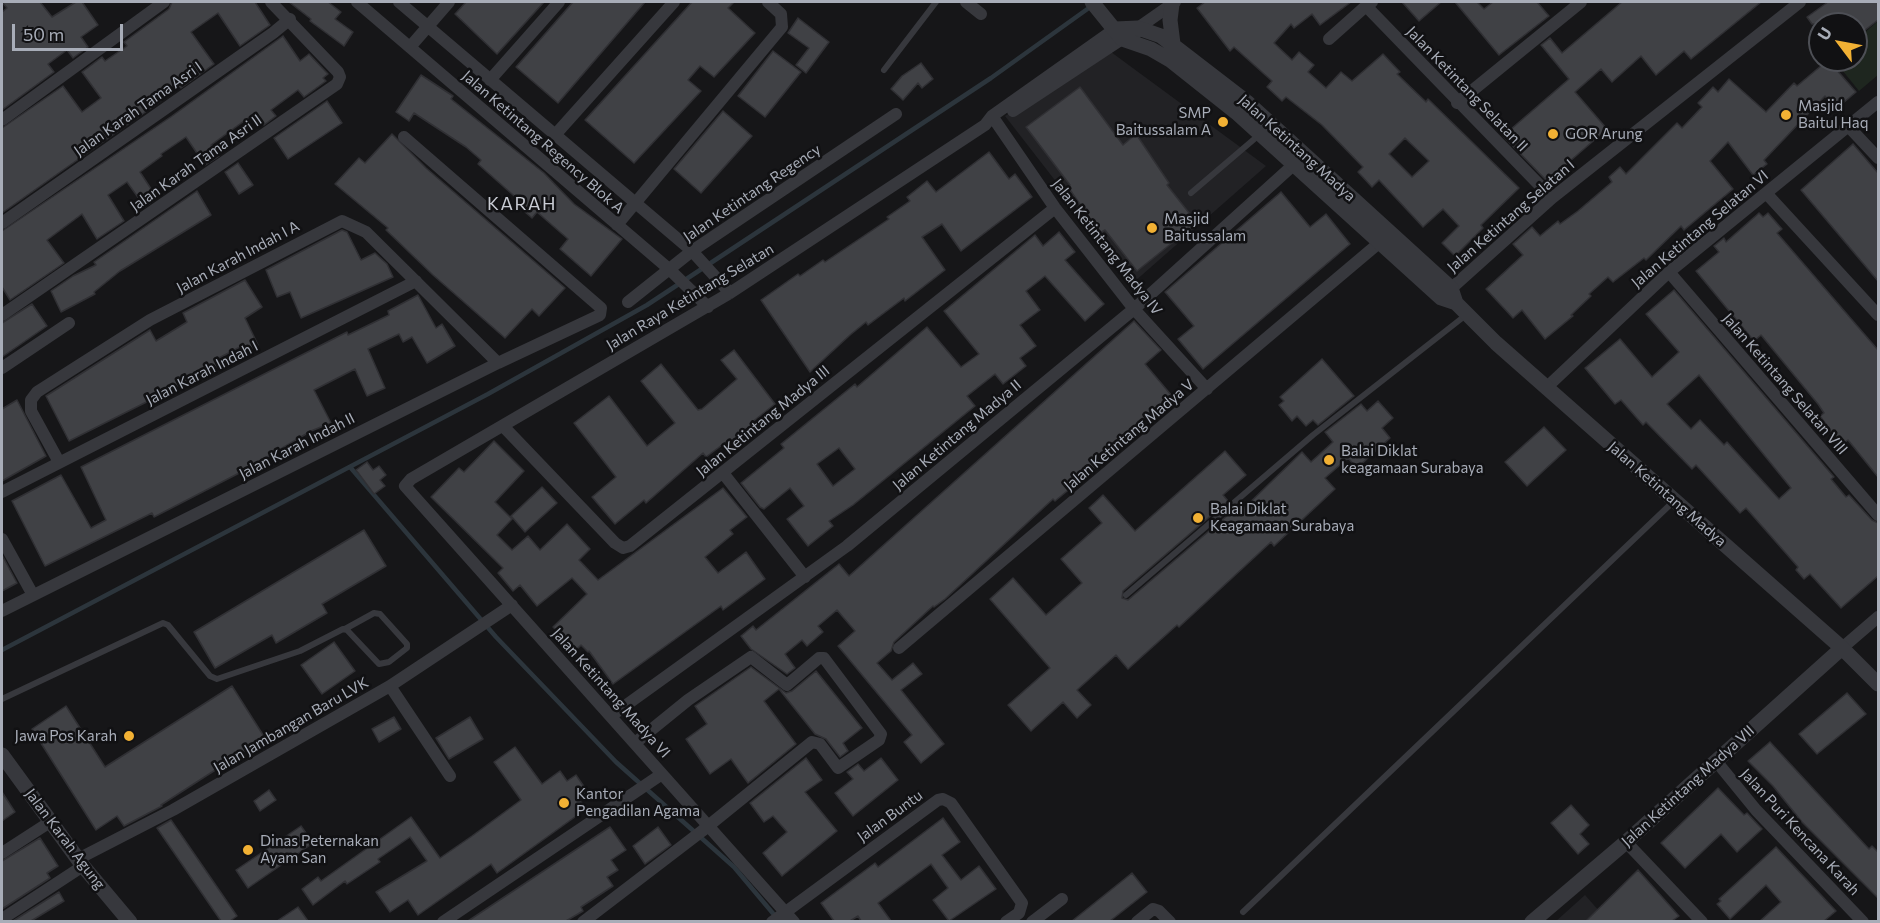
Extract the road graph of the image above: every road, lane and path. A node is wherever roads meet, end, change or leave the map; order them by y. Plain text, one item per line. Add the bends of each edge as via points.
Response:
1 (164, 2) edge
2 (271, 2) edge
3 (357, 2) edge
4 (399, 2) edge
5 (449, 2) edge
6 (559, 2) edge
7 (674, 2) edge
8 (768, 2) edge
9 (936, 2) edge
10 (966, 2) edge
11 (1092, 2) edge
12 (1581, 2) edge
13 (1800, 2) edge
14 (1174, 3) edge
15 (1369, 4) edge
16 (981, 14) dead end
17 (290, 19) junction
18 (427, 26) junction
19 (1123, 31) junction
20 (1329, 39) dead end
21 (1173, 44) junction
22 (410, 47) junction
23 (884, 70) dead end
24 (490, 80) junction
25 (1878, 102) edge
26 (1457, 103) junction
27 (896, 114) dead end
28 (2, 120) edge
29 (992, 121) junction
30 (1848, 126) junction
31 (1260, 133) junction
32 (555, 135) junction
33 (405, 137) dead end
34 (1304, 154) junction
35 (1878, 158) edge
36 (1293, 166) junction
37 (1191, 193) dead end
38 (1766, 193) junction
39 (1552, 198) junction
40 (635, 203) junction
41 (1055, 208) junction
42 (2, 223) edge
43 (617, 225) junction
44 (1379, 243) junction
45 (694, 254) junction
46 (1669, 272) junction
47 (672, 273) junction
48 (416, 281) junction
49 (730, 293) junction
50 (1449, 296) junction
51 (628, 302) dead end
52 (708, 307) junction
53 (1134, 309) junction
54 (2, 315) edge
55 (1467, 315) junction
56 (1878, 315) edge
57 (69, 323) dead end
58 (498, 363) junction
59 (2, 368) edge
60 (1547, 387) junction
61 (1207, 389) junction
62 (503, 426) junction
63 (59, 462) junction
64 (723, 473) junction
65 (405, 486) joint
66 (2, 492) edge
67 (1675, 500) junction
68 (1878, 515) edge
69 (2, 539) edge
70 (805, 577) junction
71 (33, 595) junction
72 (1126, 595) dead end
73 (512, 605) junction
74 (2, 611) edge
75 (1878, 616) edge
76 (345, 629) junction
77 (899, 648) dead end
78 (1842, 648) junction
79 (1878, 684) edge
80 (390, 686) junction
81 (2, 699) edge
82 (611, 716) junction
83 (635, 743) junction
84 (2, 755) edge
85 (1716, 761) junction
86 (662, 774) junction
87 (450, 776) dead end
88 (50, 822) junction
89 (701, 832) junction
90 (1626, 843) junction
91 (2, 853) edge
92 (81, 862) junction
93 (1062, 899) dead end
94 (1243, 912) dead end
95 (778, 916) edge
96 (2, 919) edge
97 (1539, 919) edge
98 (130, 921) edge
99 (443, 921) edge
100 (583, 921) edge
101 (794, 921) edge
102 (1006, 921) edge
103 (1032, 921) edge
104 (1137, 921) edge
105 (1170, 921) edge
106 (1702, 921) edge
107 (1863, 921) edge

1 - 28 street
2 - 17 street
3 - 22 street, Jalan Ketintang Regency Blok A
4 - 18 street, Jalan Ketintang Regency Blok A
5 - 18 street
6 - 24 street
7 - 32 street
8 - 40 street via 781,14 782,27
9 - 23 lane
10 - 16 street
11 - 19 street, Jalan Ketintang Madya
12 - 26 street
13 - 39 street, Jalan Ketintang Selatan I
14 - 19 street, Jalan Raya Ketintang Selatan
14 - 21 street via 1170,20
15 - 20 street
15 - 26 street, Jalan Ketintang Selatan II
17 - 42 street, Jalan Karah Tama Asri I
17 - 54 street, Jalan Karah Tama Asri II via 338,72 337,84
18 - 22 street
18 - 24 street, Jalan Ketintang Regency Blok A
19 - 21 street, Jalan Ketintang Madya via 1161,36
19 - 29 street, Jalan Raya Ketintang Selatan
19 - 31 street, Jalan Ketintang Madya via 1170,60
21 - 34 street, Jalan Ketintang Madya via 1248,103
22 - 43 street, Jalan Ketintang Regency Blok A
24 - 32 street, Jalan Ketintang Regency Blok A
25 - 30 street, Jalan Ketintang Selatan VI
26 - 39 street, Jalan Ketintang Selatan II
27 - 45 street, Jalan Ketintang Regency
29 - 41 street, Jalan Ketintang Madya IV
29 - 49 street, Jalan Raya Ketintang Selatan
30 - 35 street
30 - 38 street, Jalan Ketintang Selatan VI
31 - 36 street, Jalan Ketintang Madya
31 - 37 lane
32 - 40 street, Jalan Ketintang Regency Blok A
33 - 58 street, Jalan Karah Indah II via 601,308 599,316
34 - 36 street, Jalan Ketintang Madya II
34 - 50 street, Jalan Ketintang Madya
36 - 44 street, Jalan Ketintang Madya
36 - 53 street, Jalan Ketintang Madya II
38 - 46 street, Jalan Ketintang Selatan VI
38 - 56 street
39 - 50 street, Jalan Ketintang Selatan I
40 - 43 street
40 - 45 street, Jalan Ketintang Regency Blok A
41 - 53 street, Jalan Ketintang Madya IV
41 - 64 street, Jalan Ketintang Madya III
43 - 47 street, Jalan Ketintang Regency Blok A
44 - 50 street, Jalan Ketintang Madya
44 - 61 street, Jalan Ketintang Madya V
45 - 47 street, Jalan Ketintang Regency
45 - 49 street, Jalan Ketintang Regency Blok A
46 - 60 street, Jalan Ketintang Selatan VI
46 - 68 street, Jalan Ketintang Selatan VIII
47 - 51 street, Jalan Ketintang Regency
47 - 52 street, Jalan Ketintang Regency Blok A
48 - 58 street, Jalan Karah Indah I A
48 - 63 street, Jalan Karah Indah I
48 - 63 street, Jalan Karah Indah I A via 366,232 348,222 337,223 150,320 37,392 31,400 31,411
49 - 52 street, Jalan Raya Ketintang Selatan
50 - 55 street, Jalan Ketintang Madya
52 - 62 street, Jalan Raya Ketintang Selatan
53 - 61 street, Jalan Ketintang Madya IV
53 - 70 street, Jalan Ketintang Madya II
55 - 60 street, Jalan Ketintang Madya
55 - 72 lane via 1313,435
57 - 59 street
58 - 71 street, Jalan Karah Indah II
60 - 67 street, Jalan Ketintang Madya
61 - 77 street, Jalan Ketintang Madya V
62 - 64 street, Jalan Ketintang Madya III via 623,548
62 - 65 street, Jalan Raya Ketintang Selatan
63 - 66 street, Jalan Karah Indah I
64 - 70 street
65 - 73 street, Jalan Ketintang Madya VI
67 - 78 street, Jalan Ketintang Madya
67 - 94 lane
69 - 71 street
70 - 82 street, Jalan Ketintang Madya II
71 - 74 street, Jalan Karah Indah II
73 - 80 street, Jalan Jambangan Baru LVK
73 - 82 street, Jalan Ketintang Madya VI
75 - 78 street
76 - 76 lane via 374,614 380,615 407,648 389,662 379,664
76 - 81 lane via 300,651 217,679 210,676 168,625 161,623
78 - 79 street, Jalan Ketintang Madya
78 - 85 street, Jalan Ketintang Madya VII
80 - 87 street
80 - 92 street, Jalan Jambangan Baru LVK
82 - 83 street, Jalan Ketintang Madya VI
83 - 86 street, Jalan Ketintang Madya VI
83 - 89 street via 749,657 756,658 787,686 819,658 830,663 881,733 879,740 838,768 820,744 812,742
84 - 88 street, Jalan Karah Agung
85 - 90 street, Jalan Ketintang Madya VII
85 - 107 street, Jalan Puri Kencana Karah via 1756,810
86 - 89 street, Jalan Ketintang Madya VI
86 - 99 street
88 - 91 street
88 - 92 street, Jalan Karah Agung
89 - 95 street, Jalan Ketintang Madya VI
89 - 100 street
90 - 97 street, Jalan Ketintang Madya VII
90 - 106 street
92 - 96 street, Jalan Jambangan Baru LVK
92 - 98 street, Jalan Karah Agung
93 - 103 street
95 - 101 street, Jalan Ketintang Madya VI
95 - 102 street, Jalan Buntu via 943,799 951,803 1021,900 1021,910
104 - 105 street via 1155,909

